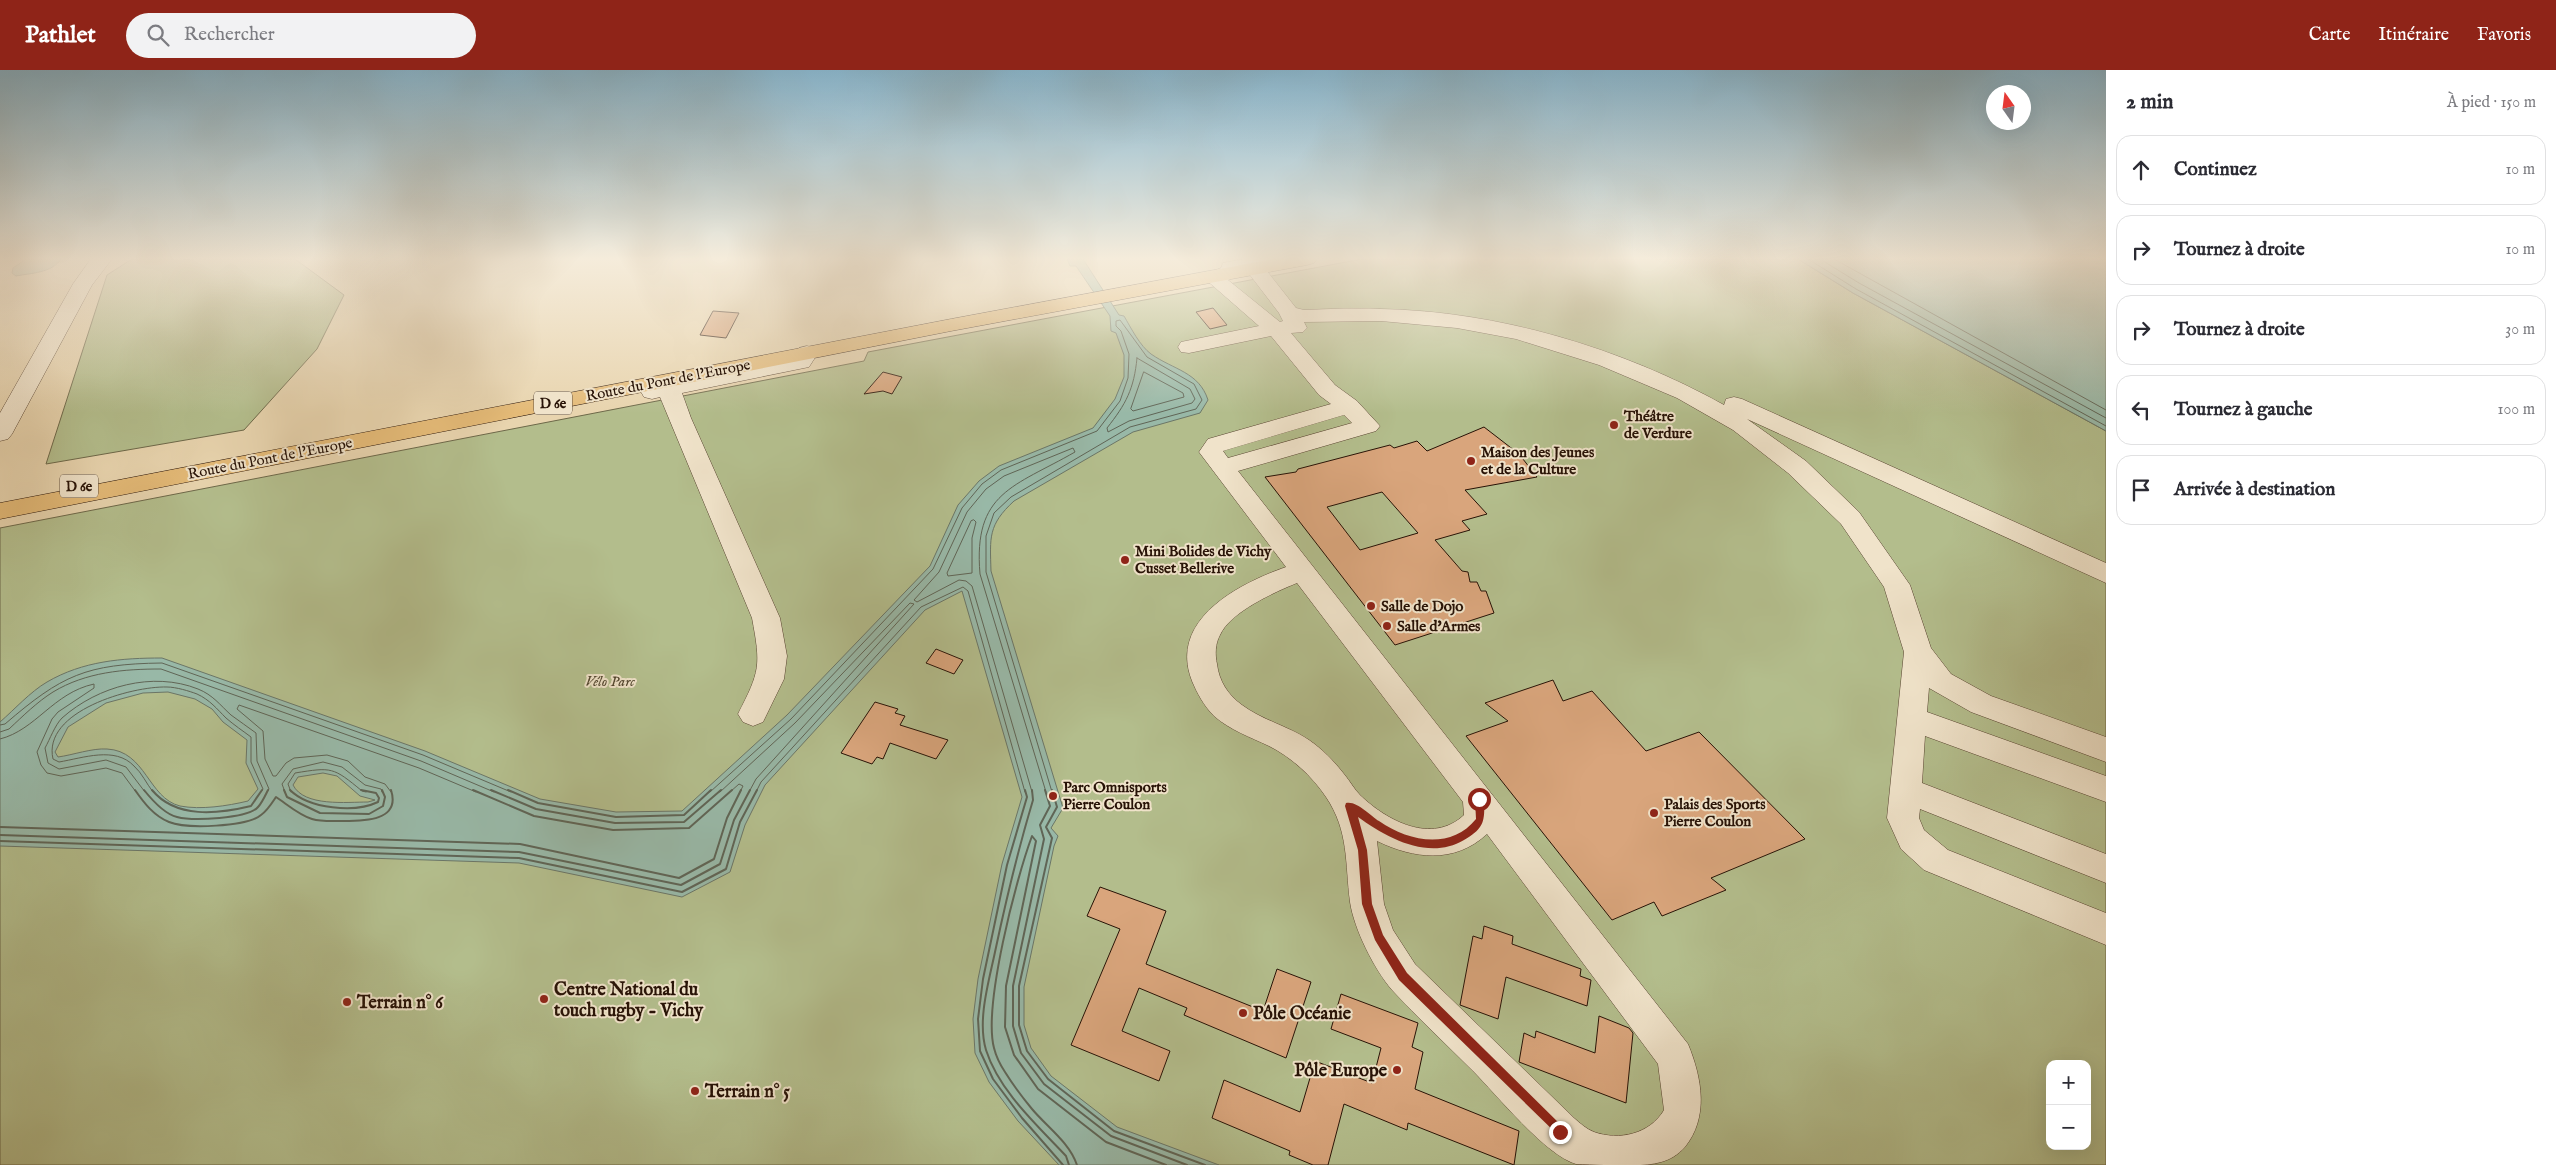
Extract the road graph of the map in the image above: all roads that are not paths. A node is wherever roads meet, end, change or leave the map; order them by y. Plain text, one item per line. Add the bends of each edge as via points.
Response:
1 (69, 310) edge
2 (1014, 310) edge
3 (1030, 310) edge
4 (1273, 310) edge
5 (1273, 310) edge
6 (1296, 310) edge
7 (1423, 310) edge
8 (1281, 321) junction
9 (1189, 347) dead end
10 (807, 353) junction
11 (640, 386) junction
12 (669, 389) junction
13 (1349, 406) junction
14 (0, 434) edge
15 (1844, 455) junction
16 (1223, 467) junction
17 (1797, 467) junction
18 (0, 500) edge
19 (0, 512) edge
20 (1303, 571) junction
21 (2106, 574) edge
22 (1918, 652) junction
23 (753, 714) dead end
24 (1913, 719) junction
25 (2106, 750) edge
26 (2106, 789) edge
27 (1906, 790) junction
28 (1479, 799) junction
29 (1350, 806) junction
30 (2106, 869) edge
31 (2106, 929) edge
32 (1584, 1156) edge

1 - 14 street
2 - 18 main road, Route du Pont de l'Europe / D 6e
3 - 10 main road, Route du Pont de l'Europe / D 6e
4 - 8 street
5 - 8 street
6 - 8 street
7 - 15 street via 1522,324 1614,352
8 - 9 street
8 - 13 street via 1327,390
8 - 17 street via 1304,316 1381,315 1441,319 1519,333 1598,357 1685,393 1741,425
10 - 11 main road, Route du Pont de l'Europe / D 6e
10 - 12 street via 801,362
11 - 12 street via 652,392
11 - 19 main road, Route du Pont de l'Europe / D 6e
12 - 23 street via 766,618 773,656 770,679
13 - 16 street via 1216,444 1212,452
13 - 16 street via 1368,426
15 - 17 street
15 - 21 street
16 - 20 street
17 - 22 street via 1850,518 1897,585
20 - 28 street
20 - 29 street via 1272,581 1212,624 1201,653 1202,669 1210,688 1224,707 1298,748 1317,764
22 - 24 street
22 - 25 street via 1941,682 1980,704
24 - 26 street
24 - 27 street
27 - 30 street
27 - 31 street via 1903,818 1906,828 1912,839 1936,860
28 - 29 street via 1480,820 1471,831 1455,840 1434,845 1407,840 1378,826
28 - 32 street via 1675,1058 1683,1109 1676,1130 1650,1149 1620,1156
29 - 32 street via 1363,850 1367,904 1378,937 1403,976

